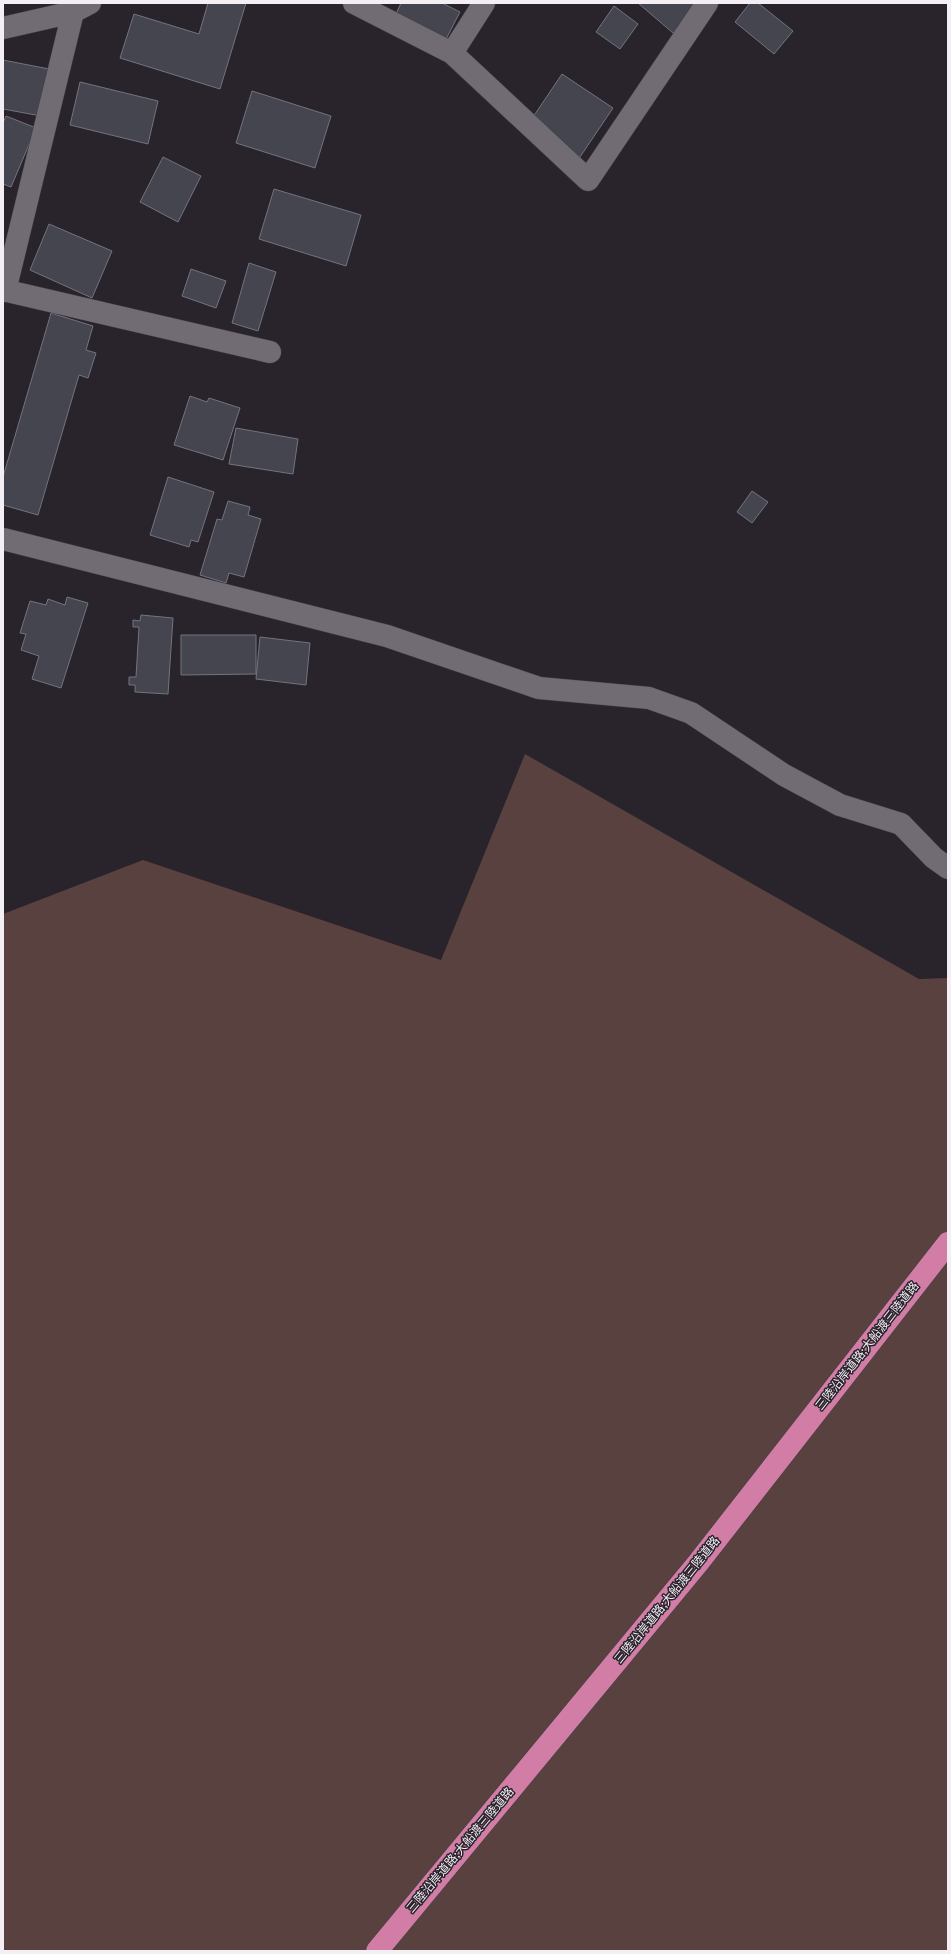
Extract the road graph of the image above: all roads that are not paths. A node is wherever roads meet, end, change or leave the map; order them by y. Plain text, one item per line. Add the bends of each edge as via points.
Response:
1 (354, 3) edge
2 (484, 3) edge
3 (707, 3) edge
4 (81, 7) edge
5 (3, 28) edge
6 (452, 53) junction
7 (4, 290) edge
8 (270, 352) dead end
9 (3, 539) edge
10 (948, 868) edge
11 (948, 1243) edge
12 (377, 1951) edge

1 - 6 street
2 - 6 street
3 - 6 street via 588,180
4 - 5 street
4 - 7 street
7 - 8 street
9 - 10 street via 387,636 539,688 649,698 691,713 784,775 840,805 902,824 934,858
11 - 12 highway, 三陸沿岸道路;大船渡三陸道路 via 698,1563

